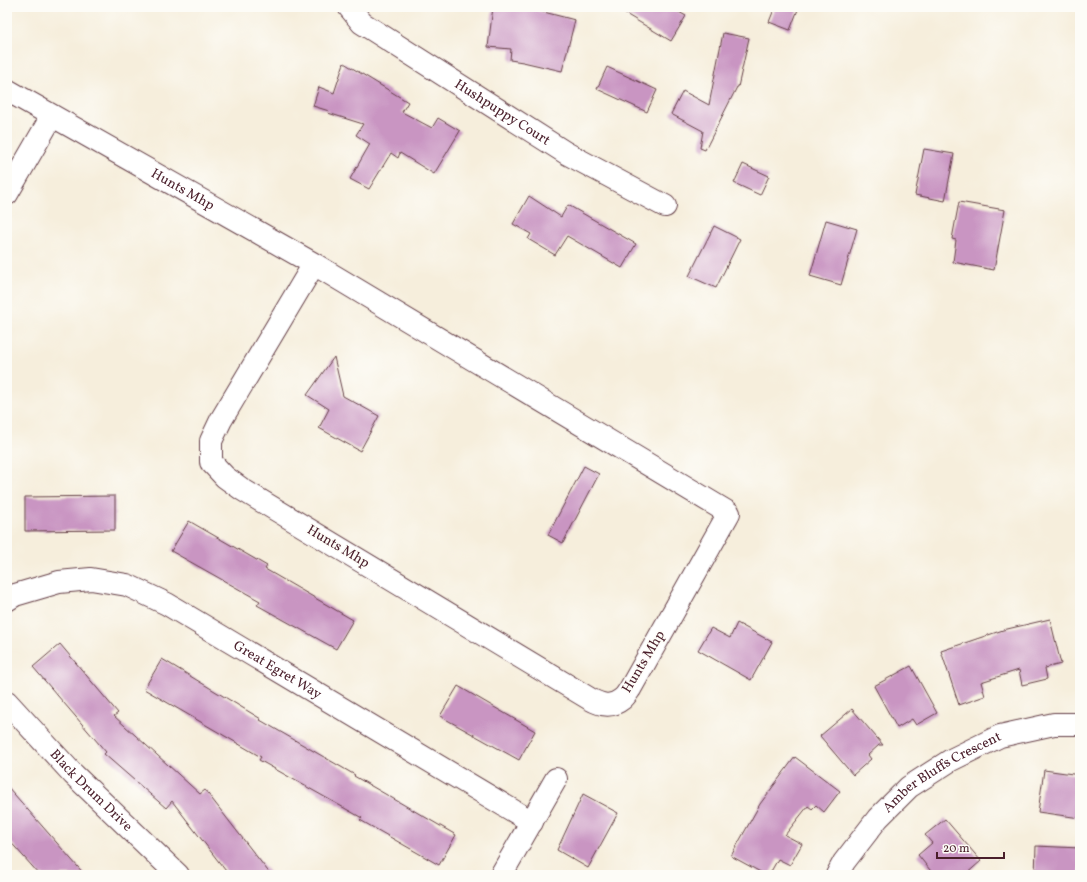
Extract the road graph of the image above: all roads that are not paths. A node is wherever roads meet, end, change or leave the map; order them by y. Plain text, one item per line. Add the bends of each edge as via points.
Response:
1 (349, 7) edge
2 (7, 90) edge
3 (52, 116) junction
4 (7, 194) edge
5 (665, 206) dead end
6 (314, 264) junction
7 (7, 600) edge
8 (7, 702) edge
9 (1080, 724) edge
10 (556, 779) dead end
11 (532, 822) junction
12 (178, 875) edge
13 (501, 875) edge
14 (837, 875) edge

1 - 5 street, Hushpuppy Court via 362,23 566,153
2 - 3 street, Hunts Mhp
3 - 4 street
3 - 6 street, Hunts Mhp
6 - 6 street, Hunts Mhp via 221,420 212,441 212,462 225,477 243,490 590,699 601,705 612,704 622,699 729,514
7 - 11 street, Great Egret Way via 14,595 59,582 91,578 127,585 167,604
8 - 12 street, Black Drum Drive via 73,774
9 - 14 street, Amber Bluffs Crescent via 1054,724 1000,736 950,760 909,787 878,818
10 - 11 street
11 - 13 street

